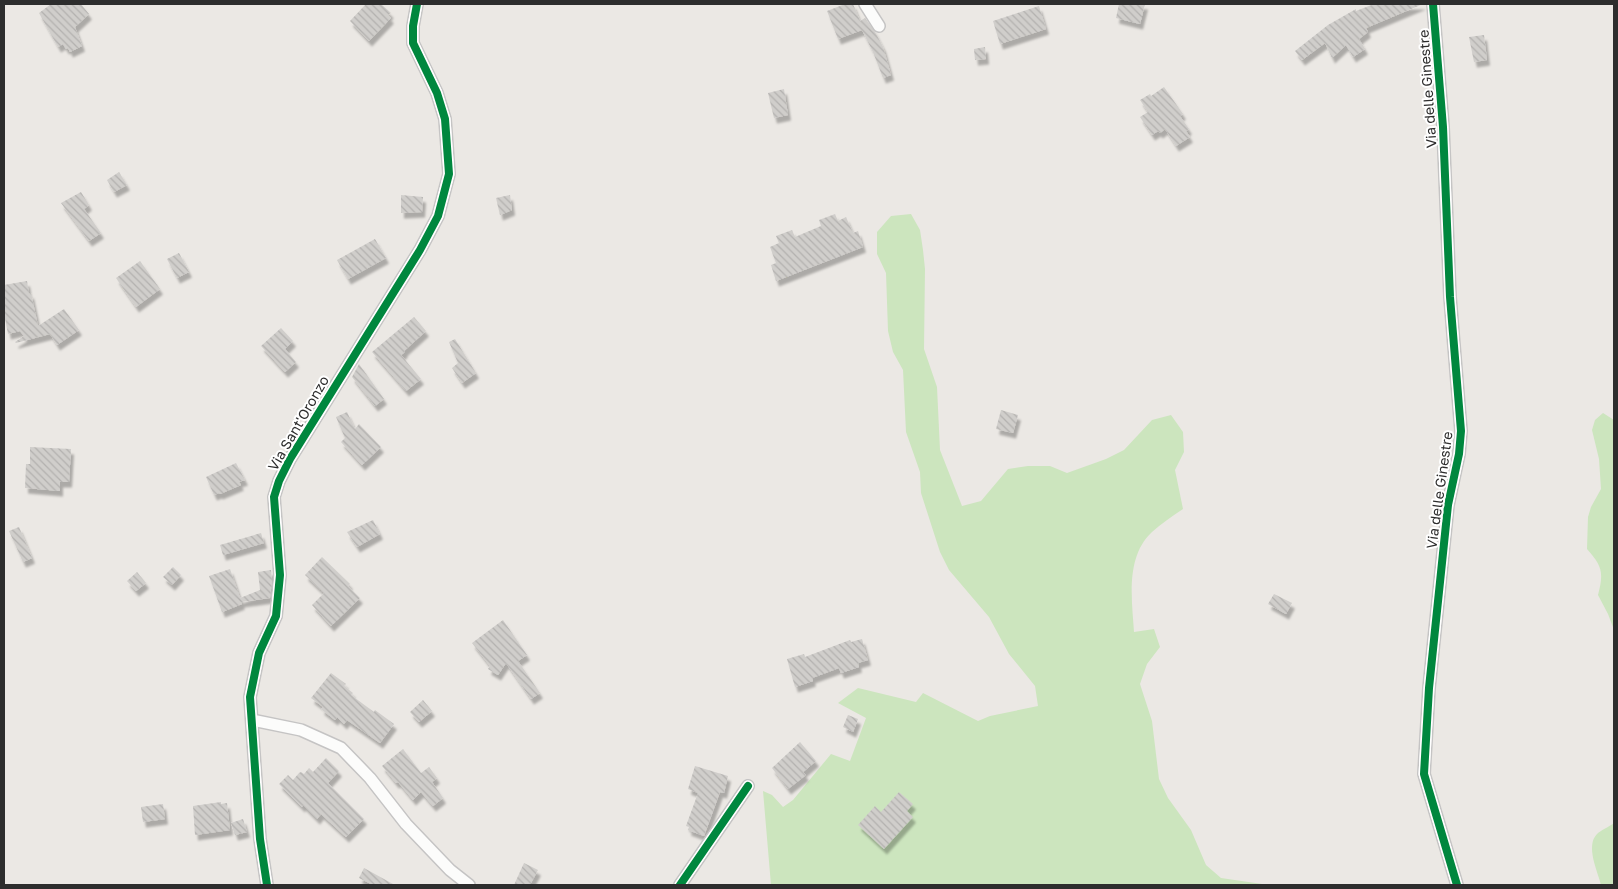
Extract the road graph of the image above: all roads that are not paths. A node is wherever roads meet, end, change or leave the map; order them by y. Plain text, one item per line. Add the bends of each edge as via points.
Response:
1 (417, 4) edge
2 (865, 4) edge
3 (1433, 4) edge
4 (879, 26) dead end
5 (252, 720) junction
6 (748, 786) dead end
7 (267, 885) edge
8 (469, 885) edge
9 (680, 885) edge
10 (1457, 885) edge

1 - 5 street, Via Sant'Oronzo via 413,43 437,92 444,119 450,174 438,216 420,250 290,458 279,481 274,497 280,576 276,616 259,653 253,678 250,697
2 - 4 street
3 - 10 street, Via delle Ginestre via 1461,431 1448,505 1429,688 1424,774
5 - 7 street, Via Sant'Oronzo via 260,840
5 - 8 street via 301,730 341,748 370,778 406,824
6 - 9 street

